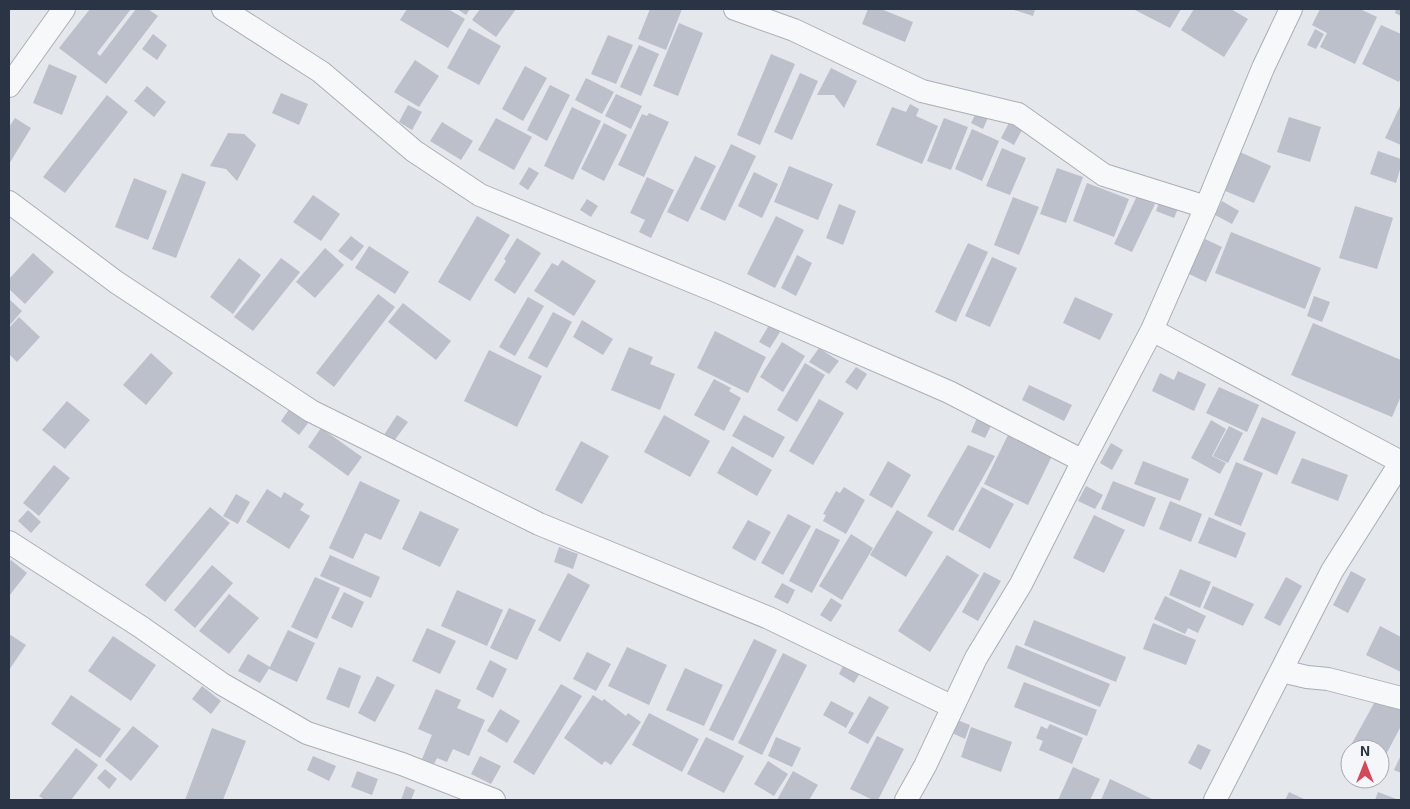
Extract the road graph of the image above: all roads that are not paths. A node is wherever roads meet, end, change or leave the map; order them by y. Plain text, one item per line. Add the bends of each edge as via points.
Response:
1 (64, 9) edge
2 (223, 9) edge
3 (735, 9) edge
4 (1291, 9) edge
5 (9, 86) edge
6 (9, 202) edge
7 (1206, 208) junction
8 (1152, 330) junction
9 (1083, 461) junction
10 (1401, 462) edge
11 (9, 542) edge
12 (1281, 672) junction
13 (1401, 698) edge
14 (953, 707) junction
15 (494, 800) edge
16 (906, 800) edge
17 (1215, 800) edge

1 - 5 street
2 - 9 street via 321,72 414,151 480,195 718,292 949,392
3 - 7 street via 794,30 922,91 1018,114 1104,175
4 - 7 street via 1263,68
6 - 14 street via 116,282 311,411 539,524 769,618
7 - 8 street
8 - 9 street
8 - 10 street
9 - 14 street via 1021,584 976,658
10 - 12 street via 1332,571
11 - 15 street via 222,684 308,733 402,764
12 - 13 street via 1328,679
12 - 17 street
14 - 16 street

